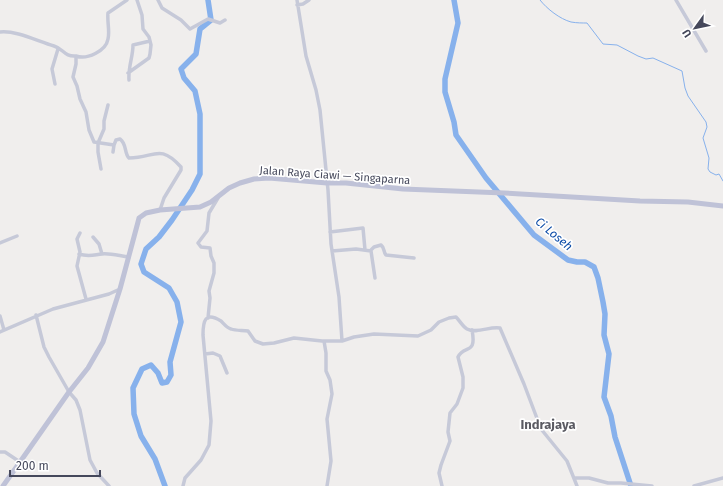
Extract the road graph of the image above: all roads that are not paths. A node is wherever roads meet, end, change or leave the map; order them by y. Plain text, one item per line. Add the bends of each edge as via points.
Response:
1 (127, 0) edge
2 (137, 0) edge
3 (158, 0) edge
4 (309, 0) edge
5 (676, 0) edge
6 (297, 2) edge
7 (225, 20) dead end
8 (0, 32) edge
9 (150, 41) junction
10 (58, 49) junction
11 (706, 51) dead end
12 (76, 56) junction
13 (128, 73) junction
14 (129, 80) dead end
15 (55, 84) dead end
16 (108, 105) dead end
17 (98, 143) junction
18 (114, 145) junction
19 (113, 152) dead end
20 (101, 169) dead end
21 (327, 183) junction
22 (221, 194) junction
23 (723, 206) edge
24 (160, 210) junction
25 (330, 232) junction
26 (80, 233) dead end
27 (17, 236) dead end
28 (93, 237) dead end
29 (0, 243) edge
30 (365, 250) junction
31 (332, 251) junction
32 (370, 251) junction
33 (79, 254) junction
34 (102, 254) junction
35 (128, 257) junction
36 (414, 258) dead end
37 (375, 278) dead end
38 (120, 289) junction
39 (86, 299) junction
40 (36, 315) junction
41 (0, 316) edge
42 (208, 318) junction
43 (472, 330) junction
44 (2, 331) edge
45 (324, 341) junction
46 (342, 341) junction
47 (205, 354) junction
48 (227, 373) dead end
49 (69, 392) junction
50 (0, 452) edge
51 (20, 462) junction
52 (574, 478) junction
53 (723, 478) edge
54 (3, 486) edge
55 (109, 486) edge
56 (183, 486) edge
57 (326, 486) edge
58 (442, 486) edge
59 (577, 486) edge
60 (652, 486) edge
61 (694, 486) edge

1 - 12 street via 108,13 108,40 104,46 89,56
2 - 9 street via 142,14 143,29
3 - 7 street via 163,9 190,29 211,20 220,23
4 - 6 street
5 - 11 street
6 - 21 street via 306,56 320,110
8 - 10 street via 15,33
9 - 13 street via 150,57
9 - 13 street via 133,45
10 - 12 street via 68,56
10 - 15 street via 52,69
12 - 17 street via 73,77 86,112 92,140
13 - 14 street
16 - 17 street via 104,129
17 - 18 street
17 - 20 street
18 - 19 street
18 - 24 street via 116,140 124,142 126,156 129,158 164,153 181,166
21 - 22 main road, Jalan Raya Ciawi — Singaparna via 254,179 240,183
21 - 23 main road, Jalan Raya Ciawi — Singaparna
21 - 25 street
22 - 24 main road, Jalan Raya Ciawi — Singaparna via 200,207
22 - 42 street via 209,213 207,232 198,243 201,247 210,248 214,263
24 - 35 main road, Jalan Raya Ciawi — Singaparna via 146,213 139,218
25 - 30 street via 363,228
25 - 31 street
26 - 33 street via 77,242
27 - 29 street
28 - 34 street via 99,244
30 - 31 street
30 - 32 street
31 - 46 street
32 - 36 street via 381,245 386,255
32 - 37 street
33 - 34 street
33 - 39 street via 77,266
34 - 35 street
35 - 38 main road, Jalan Raya Ciawi — Singaparna
38 - 39 street
38 - 49 main road, Jalan Raya Ciawi — Singaparna via 103,342 88,368
39 - 40 street
40 - 44 street
40 - 49 street via 44,347
41 - 44 street
42 - 45 street via 216,318 230,329 248,331 255,341 263,344 294,338
42 - 47 street via 203,323
43 - 46 street via 466,329 456,317 439,322 418,336 374,334
43 - 52 street via 500,328 541,429 567,461
43 - 58 street via 473,345 458,357 463,388 457,404 449,415 450,441 439,473
45 - 46 street
45 - 57 street via 326,371 332,394 327,419 331,461
47 - 48 street via 214,353 220,356
47 - 56 street via 211,421 209,445 201,460 185,478
49 - 51 main road, Jalan Raya Ciawi — Singaparna
49 - 55 street via 80,410 90,460 97,473
50 - 51 street via 6,452
51 - 54 main road, Jalan Raya Ciawi — Singaparna
52 - 59 street
52 - 60 street
53 - 61 street

